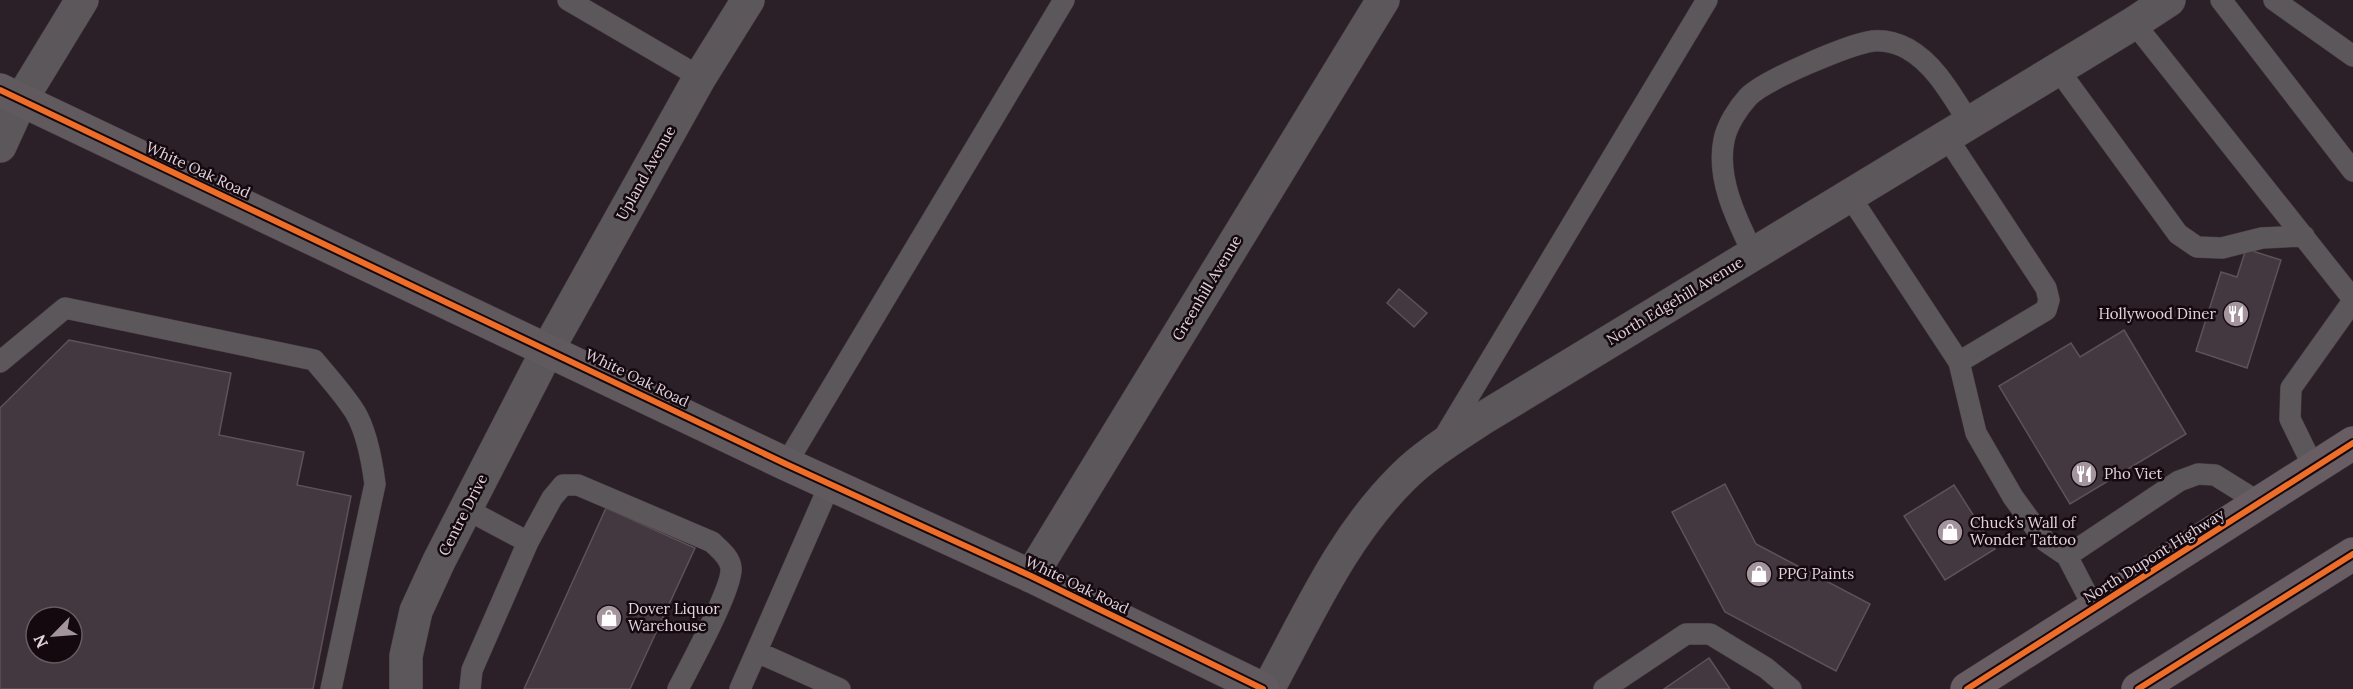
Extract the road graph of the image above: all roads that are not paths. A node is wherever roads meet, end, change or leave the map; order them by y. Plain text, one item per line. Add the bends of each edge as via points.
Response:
1 (82, 0) edge
2 (568, 0) edge
3 (747, 0) edge
4 (1064, 0) edge
5 (1383, 0) edge
6 (1707, 0) edge
7 (2169, 0) edge
8 (2221, 0) edge
9 (2274, 0) edge
10 (2134, 23) junction
11 (2353, 56) edge
12 (2057, 68) junction
13 (700, 77) junction
14 (11, 95) edge
15 (1958, 129) junction
16 (0, 146) edge
17 (2353, 171) edge
18 (1849, 195) junction
19 (2304, 236) junction
20 (1753, 254) junction
21 (2353, 300) edge
22 (548, 349) junction
23 (0, 362) edge
24 (1959, 362) junction
25 (2353, 443) edge
26 (1437, 448) junction
27 (786, 464) junction
28 (2314, 468) junction
29 (830, 484) junction
30 (2260, 503) junction
31 (466, 509) junction
32 (528, 542) junction
33 (2353, 555) edge
34 (2067, 556) junction
35 (1031, 576) junction
36 (2094, 608) junction
37 (757, 652) junction
38 (331, 689) edge
39 (406, 689) edge
40 (470, 689) edge
41 (678, 689) edge
42 (740, 689) edge
43 (840, 689) edge
44 (1263, 689) edge
45 (1268, 689) edge
46 (1604, 689) edge
47 (1791, 689) edge
48 (1967, 689) edge
49 (2138, 689) edge

1 - 14 street
2 - 13 lane
3 - 13 street, Upland Avenue
4 - 27 lane
5 - 35 street, Greenhill Avenue
6 - 26 lane
7 - 10 street, North Edgehill Avenue
8 - 17 lane
9 - 11 lane
10 - 12 street, North Edgehill Avenue
10 - 19 lane
12 - 15 street, North Edgehill Avenue
12 - 19 lane via 2178,234 2197,247 2222,248 2262,238
13 - 22 street, Upland Avenue
14 - 16 street
14 - 22 street, White Oak Road
15 - 18 street, North Edgehill Avenue
15 - 20 lane via 1929,64 1907,48 1887,41 1871,42 1831,56 1767,84 1749,96 1732,118 1724,140 1723,168 1731,202
15 - 24 lane via 2049,300 2046,310
18 - 20 street, North Edgehill Avenue
18 - 24 lane
19 - 21 lane
20 - 26 street, North Edgehill Avenue
21 - 28 lane via 2291,388 2290,419
22 - 27 street, White Oak Road
22 - 31 street, Centre Drive
23 - 38 lane via 65,308 314,360 356,414 375,484
24 - 34 lane via 1976,433 2013,497 2045,541
25 - 28 highway, North Dupont Highway
26 - 45 street, North Edgehill Avenue via 1371,511 1346,546
27 - 29 street, White Oak Road
28 - 30 highway, North Dupont Highway
29 - 35 street, White Oak Road
29 - 37 lane
30 - 34 lane via 2215,475 2198,474 2180,481
30 - 36 highway, North Dupont Highway
31 - 32 lane
31 - 39 street, Centre Drive via 416,611 406,656
32 - 40 lane via 472,670
32 - 41 lane via 563,485 578,484 712,542 728,557 732,569 723,598
33 - 49 highway
34 - 36 lane
35 - 44 street, White Oak Road
36 - 48 highway, North Dupont Highway
37 - 42 lane
37 - 43 lane
46 - 47 lane via 1686,634 1710,634 1766,668

